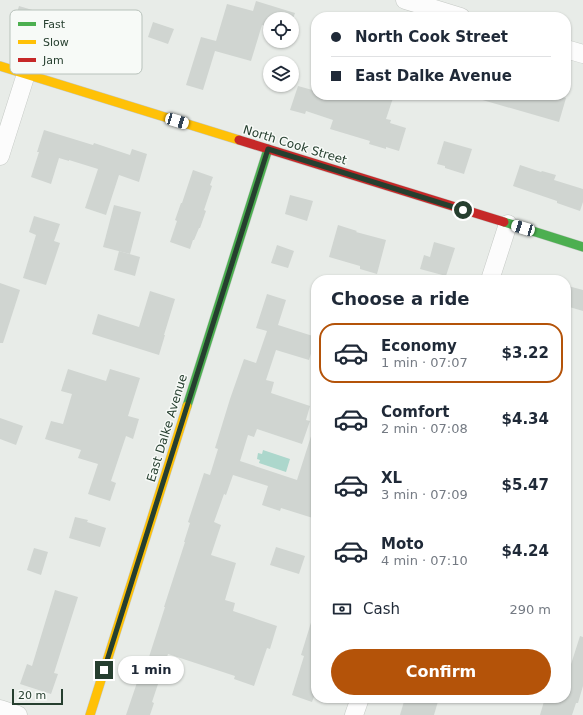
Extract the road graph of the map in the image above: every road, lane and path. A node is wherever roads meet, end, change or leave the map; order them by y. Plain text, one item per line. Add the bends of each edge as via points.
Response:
1 (406, 0) edge
2 (445, 12) edge
3 (571, 50) edge
4 (583, 54) edge
5 (0, 66) edge
6 (10, 69) edge
7 (26, 74) joint
8 (268, 149) junction
9 (0, 156) edge
10 (508, 224) junction
11 (583, 247) edge
12 (492, 275) edge
13 (358, 703) edge
14 (0, 709) edge
15 (18, 715) edge
16 (90, 715) edge
17 (354, 715) edge

1 - 2 street
3 - 4 street
5 - 6 street, North Cook Street
7 - 8 street, North Cook Street
7 - 9 street
8 - 10 street, North Cook Street
8 - 16 street, East Dalke Avenue
10 - 11 street, North Cook Street
10 - 12 street
13 - 17 street
14 - 15 street

